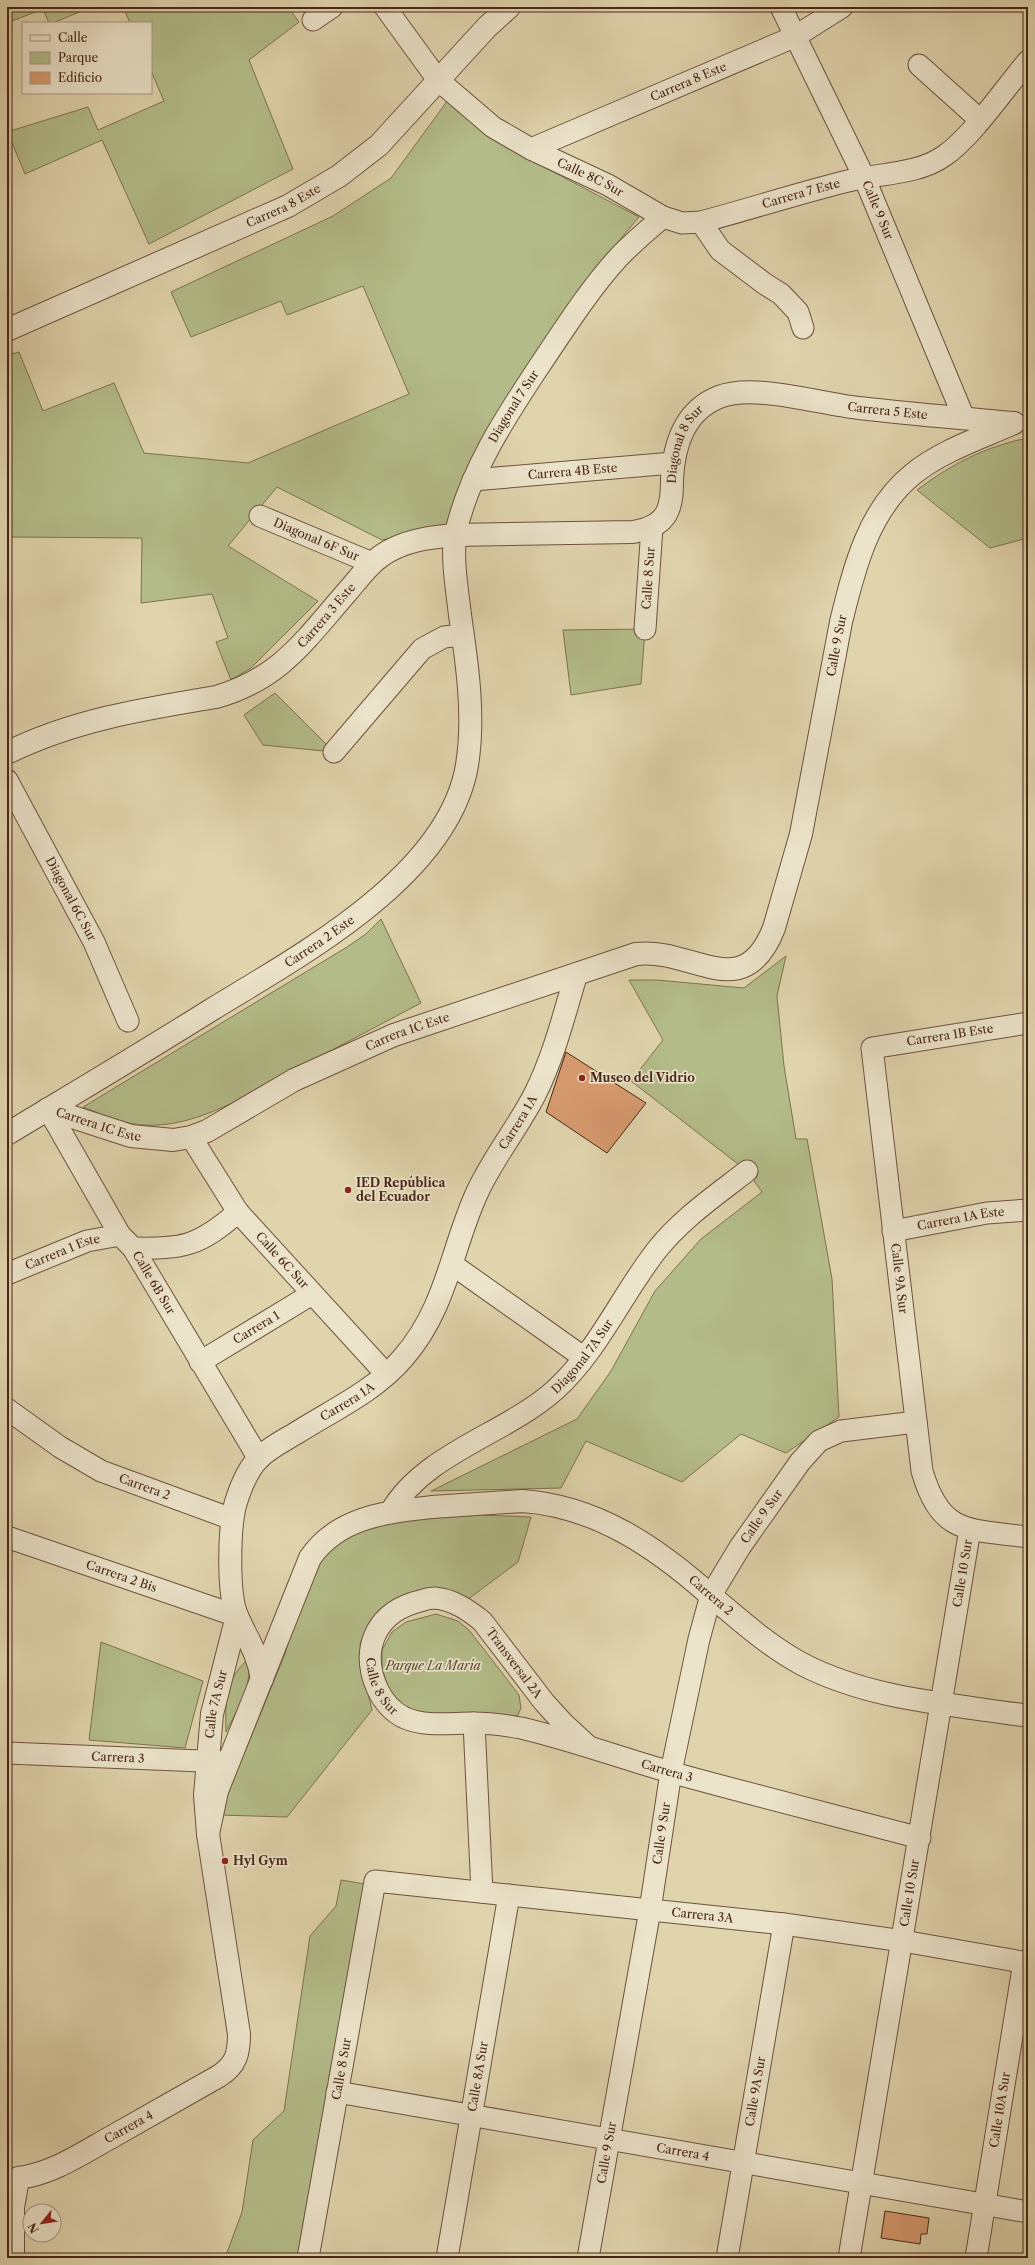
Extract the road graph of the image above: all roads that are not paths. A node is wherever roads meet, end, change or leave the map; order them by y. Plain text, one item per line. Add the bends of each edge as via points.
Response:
1 (332, 7) edge
2 (385, 7) edge
3 (509, 7) edge
4 (781, 7) edge
5 (842, 7) edge
6 (313, 20) dead end
7 (796, 36) junction
8 (1028, 61) edge
9 (919, 65) dead end
10 (438, 80) junction
11 (979, 119) junction
12 (531, 149) junction
13 (864, 177) junction
14 (663, 217) junction
15 (702, 222) junction
16 (803, 328) dead end
17 (7, 330) edge
18 (748, 391) joint
19 (964, 418) junction
20 (1021, 423) edge
21 (673, 463) junction
22 (473, 480) junction
23 (260, 516) dead end
24 (652, 526) junction
25 (455, 535) junction
26 (372, 563) junction
27 (645, 629) dead end
28 (463, 635) junction
29 (334, 752) dead end
30 (7, 753) edge
31 (7, 780) edge
32 (769, 942) joint
33 (576, 975) junction
34 (128, 1021) dead end
35 (1028, 1023) edge
36 (872, 1048) joint
37 (48, 1109) junction
38 (7, 1134) edge
39 (191, 1138) junction
40 (747, 1171) dead end
41 (1028, 1210) edge
42 (238, 1212) junction
43 (893, 1231) junction
44 (127, 1242) junction
45 (453, 1265) junction
46 (7, 1274) edge
47 (312, 1294) junction
48 (583, 1357) junction
49 (200, 1362) junction
50 (386, 1374) junction
51 (7, 1409) edge
52 (916, 1422) junction
53 (258, 1459) junction
54 (390, 1511) junction
55 (232, 1519) junction
56 (970, 1529) junction
57 (7, 1537) edge
58 (1028, 1537) edge
59 (711, 1595) junction
60 (428, 1598) joint
61 (292, 1603) junction
62 (237, 1616) junction
63 (253, 1646) junction
64 (222, 1671) junction
65 (262, 1679) junction
66 (942, 1702) junction
67 (1028, 1716) edge
68 (412, 1721) joint
69 (474, 1723) junction
70 (589, 1747) junction
71 (7, 1753) edge
72 (206, 1761) junction
73 (229, 1762) junction
74 (671, 1772) junction
75 (208, 1834) junction
76 (920, 1838) junction
77 (375, 1881) joint
78 (482, 1892) junction
79 (509, 1895) junction
80 (650, 1910) junction
81 (784, 1924) junction
82 (903, 1941) junction
83 (1026, 1963) edge
84 (238, 2054) joint
85 (337, 2092) junction
86 (471, 2116) junction
87 (609, 2140) junction
88 (743, 2163) junction
89 (12, 2178) edge
90 (862, 2183) junction
91 (985, 2204) junction
92 (1028, 2212) edge
93 (12, 2258) edge
94 (308, 2258) edge
95 (447, 2258) edge
96 (588, 2258) edge
97 (727, 2258) edge
98 (849, 2258) edge
99 (976, 2258) edge

1 - 6 street
2 - 10 street, Calle 8C Sur
3 - 10 street, Carrera 8 Este
4 - 7 street, Calle 9 Sur
5 - 7 street, Carrera 8 Este
7 - 12 street, Carrera 8 Este
7 - 13 street, Calle 9 Sur
8 - 11 street, Carrera 7 Este
9 - 11 street
10 - 12 street, Calle 8C Sur via 478,116
10 - 17 street, Carrera 8 Este via 379,145 314,192 288,206
11 - 13 street, Carrera 7 Este via 950,151 934,162 913,170
12 - 14 street, Calle 8C Sur via 608,185
13 - 15 street, Carrera 7 Este
13 - 19 street, Calle 9 Sur
14 - 15 street, Calle 8C Sur via 682,222
14 - 22 street, Diagonal 7 Sur via 619,257 585,300 511,410
15 - 16 street via 720,250 781,294 798,312
18 - 19 street, Carrera 5 Este via 858,408
18 - 21 street, Diagonal 8 Sur via 718,397 695,413 679,437
19 - 20 street, Carrera 5 Este
20 - 32 street, Calle 9 Sur via 934,461 914,473 897,487 874,521 849,589 801,834
21 - 22 street, Carrera 4B Este
21 - 24 street, Diagonal 8 Sur via 670,506 661,521
22 - 25 street, Diagonal 7 Sur
23 - 26 street, Diagonal 6F Sur
24 - 25 street, Carrera 3 Este via 632,532
24 - 27 street, Calle 8 Sur
25 - 26 street, Carrera 3 Este via 403,544
25 - 28 street, Diagonal 7 Sur via 454,564
26 - 30 street, Carrera 3 Este via 295,652 275,670 256,681 216,697 77,724
28 - 29 street via 444,637 422,649
28 - 37 street, Carrera 2 Este via 470,723 467,768 452,810 425,850 360,915 329,937
31 - 34 street, Diagonal 6C Sur via 94,942
32 - 33 street, Carrera 1C Este via 755,961 740,968 716,968 663,954 646,953 636,954
33 - 39 street, Carrera 1C Este via 430,1022 353,1053 294,1080
33 - 45 street, Carrera 1A via 543,1078 485,1175 466,1221
35 - 36 street, Carrera 1B Este
36 - 43 street, Calle 9A Sur
37 - 38 street, Carrera 2 Este
37 - 39 street, Carrera 1C Este via 131,1136 173,1140
37 - 44 street, Calle 6B Sur
39 - 42 street, Calle 6C Sur
40 - 48 street, Diagonal 7A Sur via 697,1209 669,1236 645,1267 604,1332
41 - 43 street, Carrera 1A Este via 987,1213
42 - 44 street, Carrera 1 Este via 211,1235 189,1245 165,1249
42 - 47 street, Calle 6C Sur
43 - 52 street, Calle 9A Sur
44 - 46 street, Carrera 1 Este via 87,1241
44 - 49 street, Calle 6B Sur
45 - 48 street
45 - 50 street, Carrera 1A via 426,1326 402,1359
47 - 49 street, Carrera 1
47 - 50 street, Calle 6C Sur
48 - 54 street, Diagonal 7A Sur via 554,1391 415,1482
49 - 53 street, Calle 6B Sur
50 - 53 street, Carrera 1A
51 - 55 street, Carrera 2 via 60,1447 101,1471
52 - 56 street, Calle 9A Sur via 922,1471 928,1492 936,1507 954,1524
52 - 59 street, Calle 9 Sur via 841,1431 819,1441 800,1462 740,1547
53 - 55 street via 243,1483
54 - 59 street, Carrera 2 via 522,1501 561,1506 595,1518 636,1538 678,1567
54 - 61 street, Calle 7A Sur via 348,1525 318,1546 310,1558
55 - 62 street via 230,1560
56 - 58 street
56 - 66 street, Calle 10 Sur
57 - 62 street, Carrera 2 Bis
59 - 66 street, Carrera 2 via 758,1637 826,1676 885,1693
59 - 74 street, Calle 9 Sur via 699,1639
60 - 68 street, Calle 8 Sur via 404,1606 383,1621 374,1636 369,1657 373,1677 382,1697 395,1712
60 - 70 street, Transversal 2A via 450,1601 482,1621 544,1702
61 - 63 street, Calle 7A Sur
61 - 65 street, Calle 7A Sur
62 - 63 street
62 - 64 street
63 - 64 street, Calle 7A Sur
63 - 65 street
64 - 72 street, Calle 7A Sur via 212,1714
65 - 73 street, Calle 7A Sur
66 - 67 street, Carrera 2
66 - 76 street, Calle 10 Sur
68 - 69 street, Carrera 3 via 433,1724
69 - 70 street, Carrera 3 via 520,1728
69 - 78 street
70 - 74 street, Carrera 3
71 - 72 street, Carrera 3
72 - 73 street, Carrera 3
72 - 75 street, Calle 7A Sur
73 - 75 street, Calle 7A Sur via 213,1805
74 - 76 street, Carrera 3
74 - 80 street, Calle 9 Sur
75 - 84 street, Calle 7A Sur via 238,2026
76 - 82 street, Calle 10 Sur
77 - 78 street, Carrera 3A
77 - 85 street, Calle 8 Sur
78 - 79 street, Carrera 3A
79 - 80 street, Carrera 3A
79 - 86 street, Calle 8A Sur
80 - 81 street, Carrera 3A
80 - 87 street, Calle 9 Sur
81 - 82 street, Carrera 3A
81 - 88 street, Calle 9A Sur
82 - 83 street, Carrera 3A
82 - 90 street, Calle 10 Sur
83 - 91 street, Calle 10A Sur
84 - 89 street, Carrera 4 via 235,2063 219,2076 100,2144 48,2171
85 - 86 street, Carrera 4
85 - 94 street, Calle 8 Sur
86 - 87 street, Carrera 4
86 - 95 street, Calle 8A Sur
87 - 88 street, Carrera 4
87 - 96 street, Calle 9 Sur
88 - 90 street, Carrera 4
88 - 97 street, Calle 9A Sur
89 - 93 street
90 - 91 street, Carrera 4
90 - 98 street, Calle 10 Sur
91 - 92 street, Carrera 4
91 - 99 street, Calle 10A Sur

